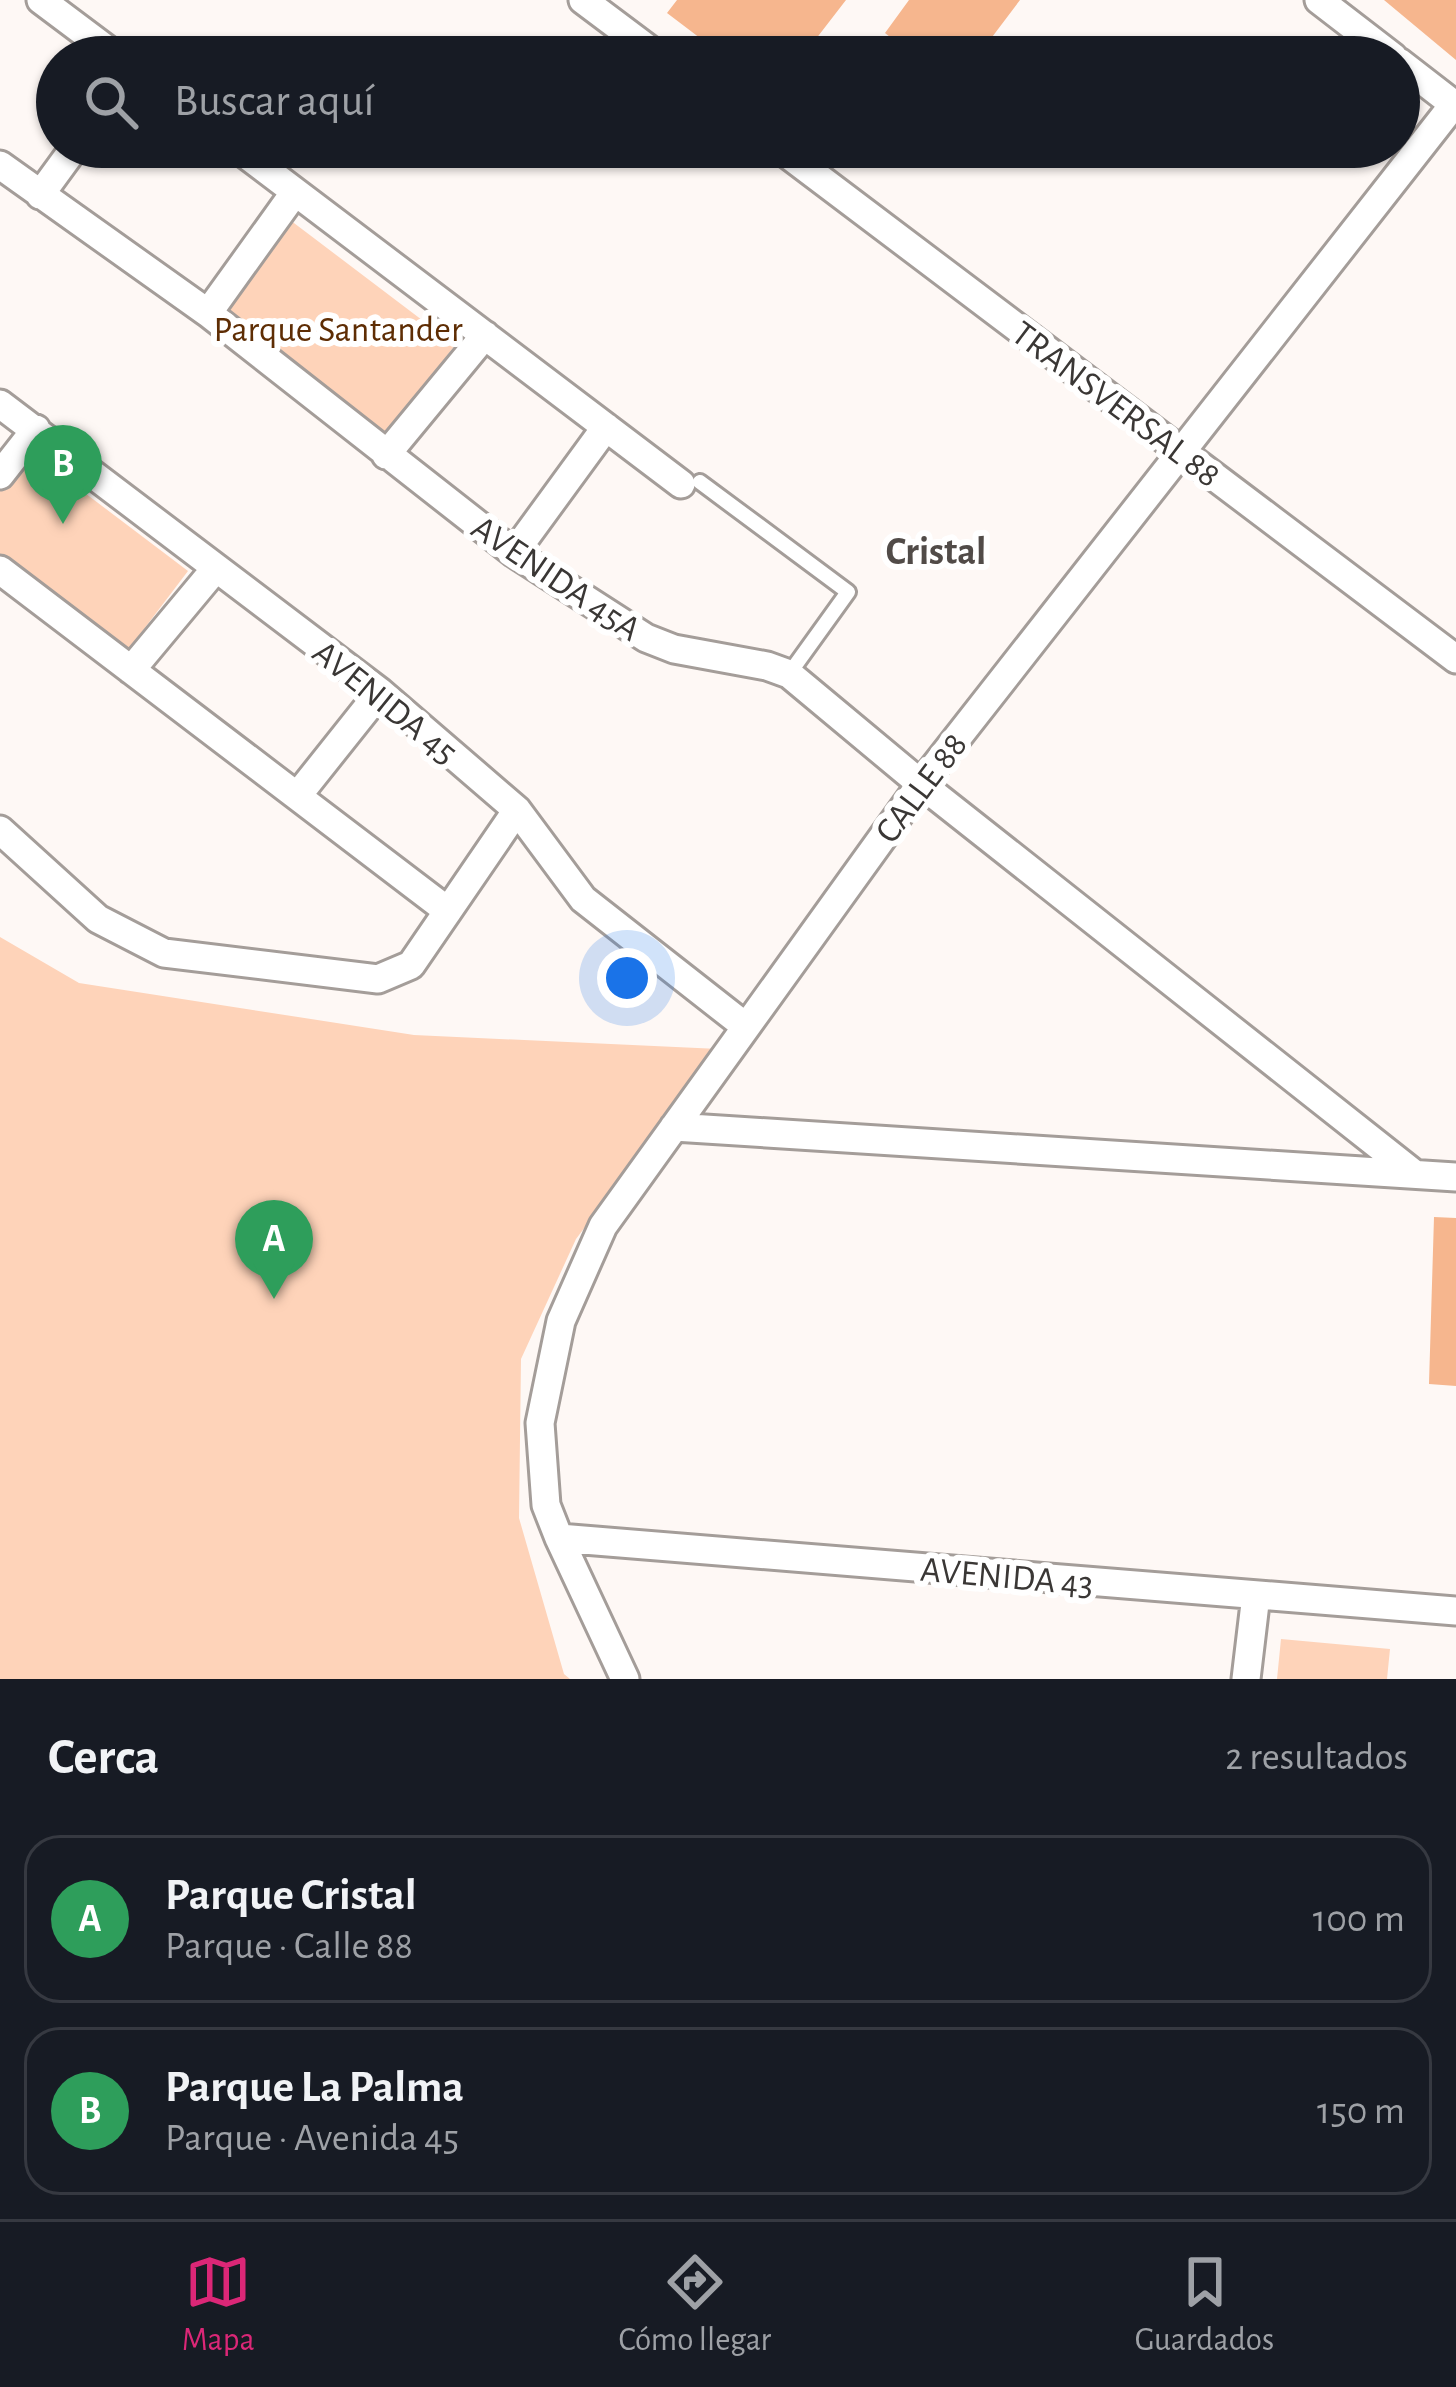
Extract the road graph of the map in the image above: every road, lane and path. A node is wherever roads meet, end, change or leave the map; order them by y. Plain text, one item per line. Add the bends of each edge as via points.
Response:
1 (41, 0) edge
2 (583, 0) edge
3 (1319, 0) edge
4 (89, 36) edge
5 (631, 36) edge
6 (1365, 36) edge
7 (1420, 78) edge
8 (1455, 105) edge
9 (1420, 149) edge
10 (0, 165) edge
11 (60, 168) edge
12 (264, 168) edge
13 (806, 168) edge
14 (1405, 168) edge
15 (295, 191) junction
16 (40, 195) junction
17 (208, 313) junction
18 (485, 335) junction
19 (0, 404) edge
20 (606, 427) junction
21 (36, 429) junction
22 (1180, 450) junction
23 (386, 455) junction
24 (0, 475) edge
25 (691, 483) joint
26 (514, 553) junction
27 (216, 568) junction
28 (0, 570) edge
29 (1456, 659) edge
30 (131, 670) junction
31 (789, 674) junction
32 (380, 692) junction
33 (921, 784) junction
34 (298, 795) junction
35 (518, 810) junction
36 (0, 830) edge
37 (448, 911) junction
38 (745, 1027) junction
39 (674, 1127) junction
40 (1412, 1172) junction
41 (1456, 1177) edge
42 (559, 1538) junction
43 (1256, 1595) junction
44 (1456, 1611) edge
45 (625, 1679) edge
46 (1246, 1679) edge

1 - 4 street
2 - 5 street
3 - 6 street
7 - 8 street
8 - 9 street, CALLE 88
10 - 16 street, AVENIDA 45A
11 - 16 street
12 - 15 street
13 - 22 street, TRANSVERSAL 88
14 - 22 street, CALLE 88
15 - 17 street
15 - 18 street
16 - 17 street, AVENIDA 45A
17 - 23 street, AVENIDA 45A
18 - 20 street
18 - 23 street
19 - 21 street, AVENIDA 45
20 - 25 street
20 - 26 street
21 - 24 street
21 - 27 street, AVENIDA 45
22 - 29 street, TRANSVERSAL 88
22 - 33 street, CALLE 88
23 - 26 street, AVENIDA 45A
25 - 31 lane via 848,592
26 - 31 street, AVENIDA 45A via 646,638
27 - 30 street
27 - 32 street, AVENIDA 45
28 - 30 street
30 - 34 street
31 - 33 street, AVENIDA 45A
32 - 34 street
32 - 35 street, AVENIDA 45
33 - 38 street, CALLE 88
33 - 40 street, AVENIDA 45A
34 - 37 street
35 - 37 street
35 - 38 street, AVENIDA 45 via 583,899
36 - 37 street via 98,919 164,953 378,979 411,964
38 - 39 street, CALLE 88
39 - 40 street
39 - 42 street, CALLE 88 via 604,1226 561,1321 541,1423 546,1505
40 - 41 street
42 - 43 street, AVENIDA 43
42 - 45 street, CALLE 88
43 - 44 street, AVENIDA 43
43 - 46 street

